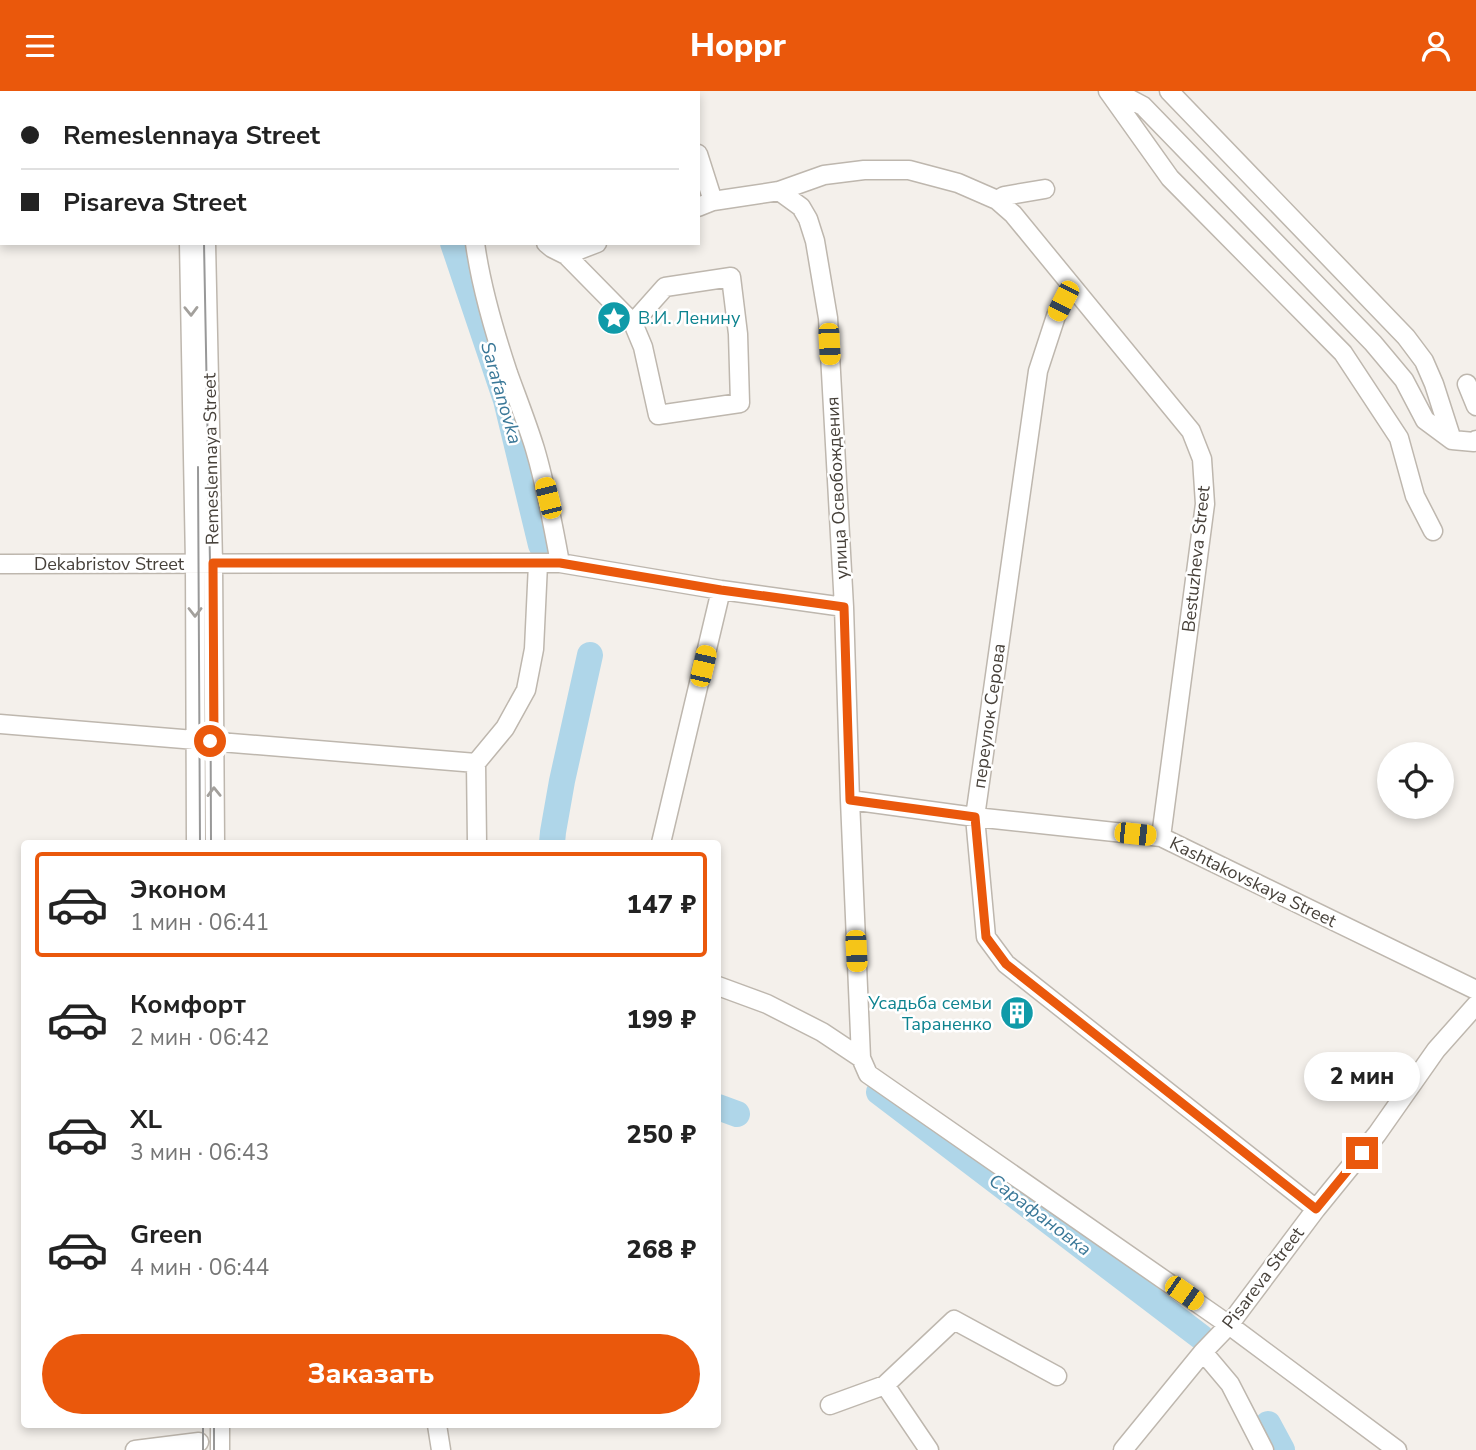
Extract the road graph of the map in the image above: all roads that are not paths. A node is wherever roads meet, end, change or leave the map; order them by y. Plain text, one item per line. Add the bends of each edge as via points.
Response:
1 (1108, 91) edge
2 (1115, 91) edge
3 (1169, 91) edge
4 (700, 166) edge
5 (1045, 189) dead end
6 (779, 191) junction
7 (997, 200) junction
8 (706, 204) edge
9 (189, 245) edge
10 (206, 245) edge
11 (475, 245) edge
12 (548, 245) edge
13 (592, 245) edge
14 (566, 255) junction
15 (1071, 286) junction
16 (633, 323) junction
17 (1467, 384) dead end
18 (1476, 406) edge
19 (1452, 440) junction
20 (1476, 440) edge
21 (1433, 531) dead end
22 (204, 563) junction
23 (538, 563) junction
24 (560, 563) junction
25 (0, 564) edge
26 (721, 590) junction
27 (844, 607) junction
28 (0, 724) edge
29 (205, 741) junction
30 (476, 763) junction
31 (850, 800) junction
32 (975, 817) junction
33 (1161, 837) junction
34 (196, 840) edge
35 (215, 840) edge
36 (477, 840) edge
37 (662, 840) edge
38 (721, 987) edge
39 (1476, 991) edge
40 (1476, 1005) edge
41 (861, 1058) junction
42 (1316, 1209) junction
43 (1229, 1325) junction
44 (1203, 1352) junction
45 (1057, 1376) dead end
46 (885, 1385) junction
47 (830, 1405) dead end
48 (220, 1428) edge
49 (438, 1428) edge
50 (199, 1439) edge
51 (135, 1450) edge
52 (220, 1450) edge
53 (442, 1450) edge
54 (929, 1450) edge
55 (1123, 1450) edge
56 (1264, 1450) edge
57 (1397, 1450) edge

1 - 21 street via 1170,177 1343,353 1399,438 1415,496
2 - 19 street via 1143,106 1364,334 1404,380 1425,420
3 - 19 street via 1406,337 1424,361
4 - 8 street
5 - 7 street
6 - 7 street, Bestuzheva Street via 824,175 909,170 958,183
6 - 8 street, Bestuzheva Street
6 - 27 street, улица Освобождения via 801,207 808,219 828,318
7 - 15 street, Bestuzheva Street
9 -> 22 street
10 - 22 street, Remeslennaya Street
11 - 24 street via 489,309 548,498
12 - 14 street
13 - 14 street
14 - 16 street
15 - 32 street, переулок Серова via 1038,371
15 - 33 street, Bestuzheva Street via 1191,432 1202,459 1205,504
16 - 16 street via 658,415 740,403 730,277 665,287
17 - 18 street
19 - 20 street
22 - 23 street, Dekabristov Street
22 - 25 street, Dekabristov Street
22 - 29 street
23 - 24 street, Dekabristov Street
23 - 30 street via 534,649 526,690 505,728
24 - 26 street, Dekabristov Street
26 - 27 street, Dekabristov Street
26 - 37 street
27 - 31 street, улица Освобождения
28 - 29 street
29 - 30 street
29 - 34 street
35 -> 29 street
30 - 36 street
31 - 32 street, Kashtakovskaya Street
31 - 41 street, улица Освобождения
32 - 33 street, Kashtakovskaya Street
32 - 42 street, переулок Серова via 986,937 1006,964
33 - 39 street, Kashtakovskaya Street
38 - 41 street via 800,1020
40 - 42 street, Pisareva Street via 1436,1050 1377,1134
41 - 43 street via 868,1074
42 - 43 street, Pisareva Street
43 - 44 street, Pisareva Street
43 - 57 street
44 - 55 street, Pisareva Street
44 - 56 street via 1230,1384
45 - 46 street via 954,1320
46 - 47 street
46 - 54 street
48 - 52 street
49 - 53 street
50 - 51 street

